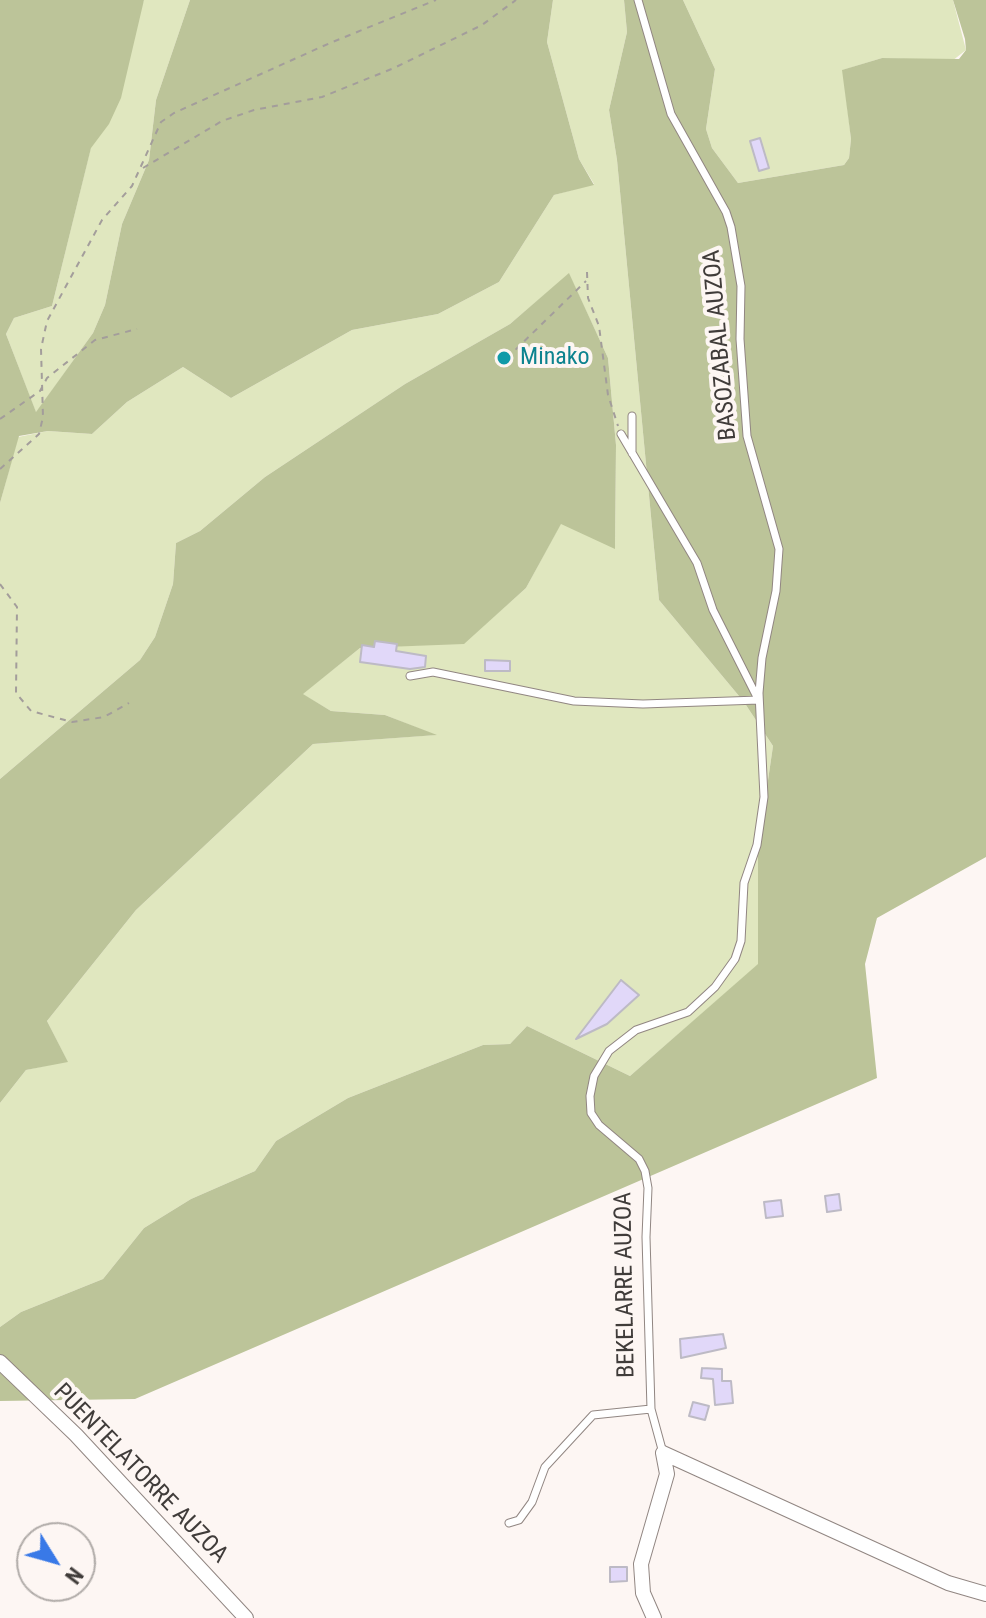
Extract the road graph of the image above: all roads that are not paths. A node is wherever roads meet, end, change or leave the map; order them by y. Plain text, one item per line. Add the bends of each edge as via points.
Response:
1 (638, 0) edge
2 (632, 416) dead end
3 (621, 434) road end
4 (632, 455) junction
5 (410, 676) dead end
6 (759, 700) junction
7 (0, 1362) edge
8 (651, 1409) junction
9 (663, 1453) junction
10 (509, 1523) dead end
11 (986, 1594) edge
12 (246, 1618) edge
13 (654, 1618) edge

1 - 6 lane, BASOZABAL AUZOA via 671,114 726,212 737,254 747,436 779,549
2 - 4 lane
3 - 4 lane
4 - 6 lane via 697,563 713,610
5 - 6 lane via 433,672 574,701
6 - 8 lane, BEKELARRE AUZOA via 764,797 757,845 744,883 735,959 688,1012 636,1030 609,1051 594,1076 590,1096 591,1113 639,1159 648,1188
7 - 12 street, PUENTELATORRE AUZOA via 76,1435
8 - 9 lane, BEKELARRE AUZOA
8 - 10 lane, BEKELARRE AUZOA via 593,1415 545,1467 519,1520
9 - 11 street via 948,1583
9 - 13 street, BEKELARRE AUZOA via 667,1474 641,1564 643,1593

